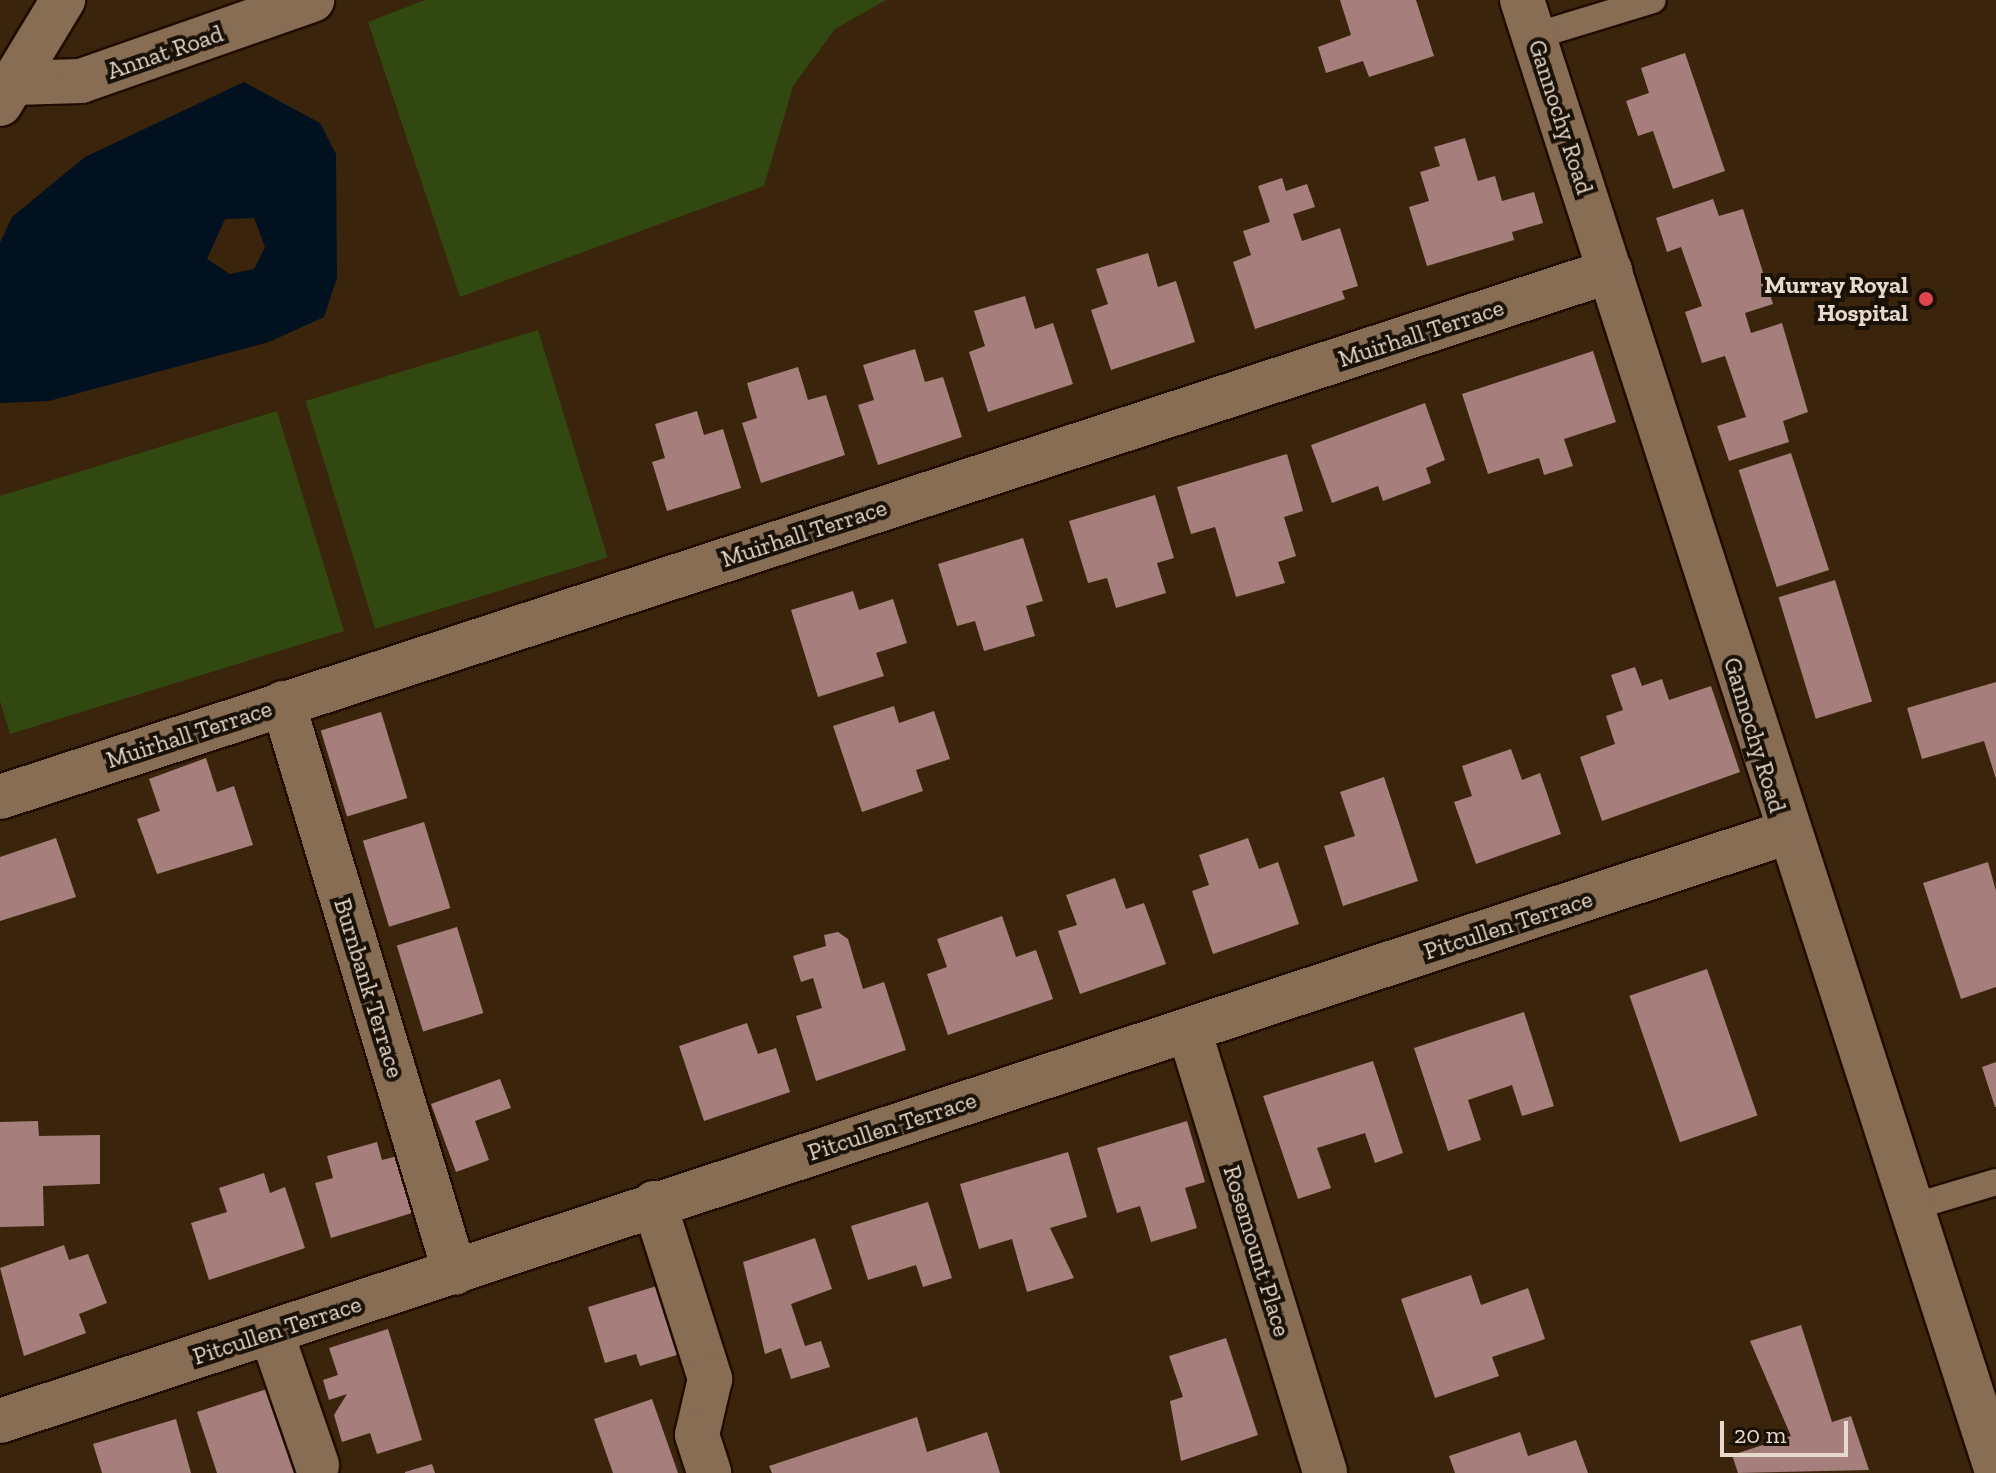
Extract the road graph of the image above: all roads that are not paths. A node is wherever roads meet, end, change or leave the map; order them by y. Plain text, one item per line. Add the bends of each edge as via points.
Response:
1 (63, 0) edge
2 (312, 0) edge
3 (1653, 0) edge
4 (1528, 18) edge
5 (7, 93) edge
6 (1610, 271) junction
7 (283, 703) junction
8 (0, 797) edge
9 (1785, 833) junction
10 (1189, 1030) junction
11 (1996, 1182) edge
12 (654, 1203) junction
13 (1909, 1208) junction
14 (455, 1273) junction
15 (271, 1332) junction
16 (0, 1421) edge
17 (317, 1465) dead end
18 (1996, 1468) edge
19 (709, 1473) edge
20 (1325, 1473) edge

1 - 5 street
2 - 5 street, Annat Road via 81,81
3 - 4 lane
4 - 6 street, Gannochy Road
6 - 7 street, Muirhall Terrace
6 - 9 street, Gannochy Road
7 - 8 street, Muirhall Terrace
7 - 14 street, Burnbank Terrace
9 - 10 street, Pitcullen Terrace
9 - 13 street, Gannochy Road
10 - 12 street, Pitcullen Terrace
10 - 20 street, Rosemount Place
11 - 13 lane
12 - 14 street, Pitcullen Terrace
12 - 19 street via 710,1379 697,1435
13 - 18 street, Gannochy Road
14 - 15 street, Pitcullen Terrace
15 - 16 street, Pitcullen Terrace
15 - 17 street

